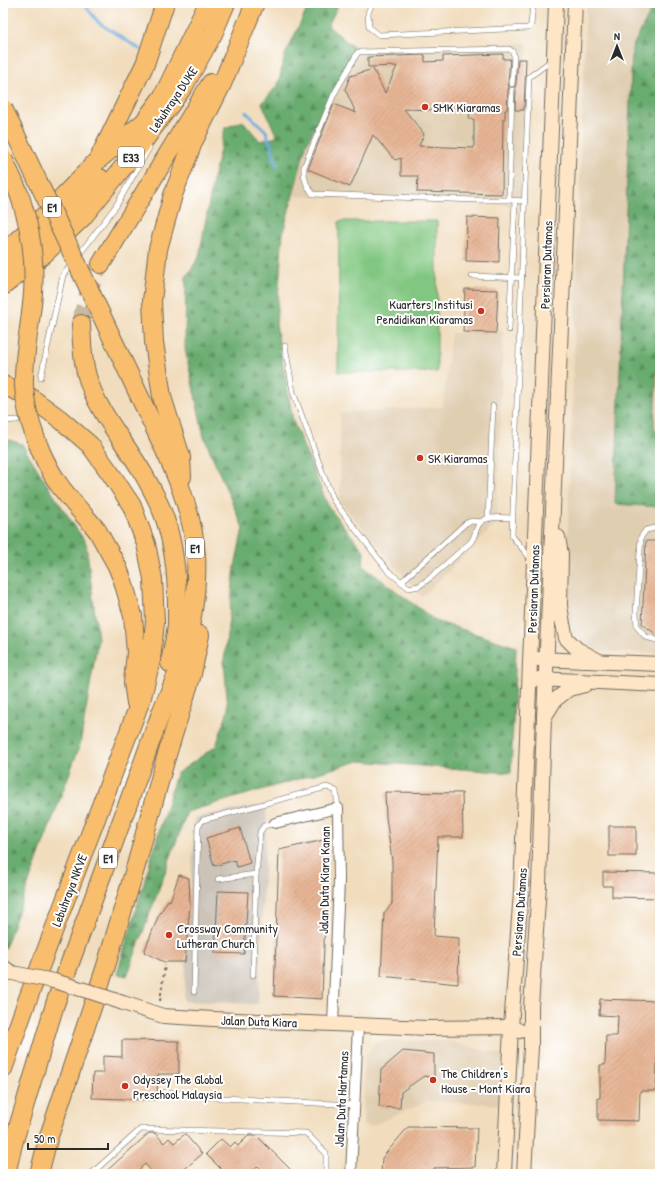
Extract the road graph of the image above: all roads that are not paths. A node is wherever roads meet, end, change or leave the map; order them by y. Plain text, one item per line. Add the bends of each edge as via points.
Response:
1 (165, 3) edge
2 (208, 3) edge
3 (226, 3) edge
4 (255, 3) edge
5 (372, 3) edge
6 (533, 3) edge
7 (556, 3) edge
8 (575, 3) edge
9 (238, 44) junction
10 (554, 58) junction
11 (184, 86) junction
12 (3, 108) edge
13 (144, 122) junction
14 (161, 126) dead end
15 (150, 146) dead end
16 (3, 158) edge
17 (98, 160) junction
18 (508, 200) junction
19 (515, 200) junction
20 (525, 201) junction
21 (3, 250) edge
22 (101, 264) tunnel mouth
23 (3, 266) edge
24 (472, 276) dead end
25 (512, 277) junction
26 (522, 278) junction
27 (3, 286) edge
28 (81, 324) tunnel mouth
29 (509, 330) dead end
30 (285, 346) dead end
31 (41, 377) dead end
32 (3, 385) edge
33 (493, 406) dead end
34 (16, 420) dead end
35 (3, 421) edge
36 (183, 494) junction
37 (553, 505) junction
38 (488, 518) junction
39 (513, 518) junction
40 (481, 522) junction
41 (660, 529) edge
42 (533, 561) junction
43 (401, 582) junction
44 (193, 602) junction
45 (660, 641) edge
46 (530, 659) junction
47 (547, 659) junction
48 (599, 661) junction
49 (660, 664) edge
50 (529, 679) junction
51 (546, 680) junction
52 (597, 682) junction
53 (660, 685) edge
54 (137, 711) junction
55 (161, 713) junction
56 (544, 717) junction
57 (338, 808) junction
58 (275, 823) joint
59 (256, 874) junction
60 (218, 878) dead end
61 (6, 972) edge
62 (253, 975) dead end
63 (194, 992) dead end
64 (531, 1007) junction
65 (333, 1020) junction
66 (358, 1026) junction
67 (511, 1027) junction
68 (531, 1047) junction
69 (3, 1069) edge
70 (165, 1092) dead end
71 (354, 1105) junction
72 (6, 1174) edge
73 (39, 1174) edge
74 (91, 1174) edge
75 (326, 1174) edge
76 (351, 1174) edge
77 (504, 1174) edge
78 (524, 1174) edge

1 - 17 highway via 145,64
2 - 13 highway, Lebuhraya DUKE / E33 via 163,96
3 - 11 highway, Lebuhraya DUKE / E33 via 213,34
4 - 9 highway
5 - 6 lane via 368,13 370,27 379,35 528,28 531,25
7 - 10 street, Persiaran Dutamas
8 - 37 street, Persiaran Dutamas
9 - 22 highway
9 - 36 highway via 222,84 194,140 173,195 158,249 152,301 154,342 162,397 181,457
10 - 20 lane via 529,77
10 - 42 street, Persiaran Dutamas
11 - 14 lane
11 - 27 highway, Lebuhraya DUKE / E33 via 82,218 43,255
12 - 36 highway, bridge
13 - 17 highway, Lebuhraya DUKE / E33
13 - 23 highway, Lebuhraya DUKE / E33 via 95,185 50,229
15 - 31 lane via 116,206 63,275
16 - 54 highway, bridge via 22,202 32,246 34,292 24,386 30,416 41,450 60,486 97,530 123,580 134,616 134,682
17 - 21 highway, E1 via 45,214 11,246
18 - 18 lane via 313,194 305,182 304,167 334,94 358,52 509,49 512,51 514,55
18 - 19 lane
19 - 20 lane
19 - 25 lane
20 - 26 lane
24 - 25 lane
25 - 26 lane
25 - 29 lane
26 - 39 lane
28 - 55 highway via 87,376 97,400 132,454 155,496 165,519 173,549 177,580 177,624
30 - 43 lane via 293,392 334,501 388,571
32 - 54 highway, Lebuhraya NKVE via 30,397 90,445 132,506 146,544 153,579 155,622 152,660
33 - 38 lane
34 - 35 lane
36 - 44 highway, E1 via 192,525 196,555
37 - 47 street, Persiaran Dutamas
37 - 48 street via 561,555 560,606 566,638 577,649
38 - 39 lane
38 - 40 lane
39 - 42 lane via 512,536
40 - 43 lane via 466,523
40 - 43 lane via 471,542 430,578 413,588
41 - 45 lane via 646,530 642,537 636,612 637,627 646,637
42 - 46 street, Persiaran Dutamas
44 - 55 highway, E1 via 190,630 180,666
44 - 73 highway via 201,630 192,674 107,962 48,1139
46 - 47 street
46 - 50 street, Persiaran Dutamas
47 - 48 street
47 - 51 street, Persiaran Dutamas
48 - 49 street
50 - 51 street
50 - 67 street, Persiaran Dutamas via 521,891
51 - 52 street
51 - 56 street, Persiaran Dutamas
52 - 53 street
52 - 56 street via 569,689 555,700
54 - 69 highway, Lebuhraya NKVE / E1
55 - 72 highway, E1 via 55,1004
56 - 64 street, Persiaran Dutamas via 539,885
57 - 58 street, Jalan Duta Kiara Kanan
57 - 63 lane via 336,790 327,787 203,820 198,826
57 - 65 street, Jalan Duta Kiara Kanan via 339,881
58 - 59 lane via 264,826 260,832
59 - 60 lane
59 - 62 lane
61 - 65 street, Jalan Duta Kiara, bridge via 54,981 163,1016 212,1020
64 - 67 street via 526,1016
64 - 68 street, Persiaran Dutamas
65 - 66 street, Jalan Duta Kiara
66 - 67 street, Jalan Duta Kiara
66 - 71 street, Jalan Duta Hartamas
67 - 68 street via 521,1031
67 - 77 street, Persiaran Dutamas
68 - 78 street, Persiaran Dutamas
70 - 71 lane via 222,1098
71 - 76 street, Jalan Duta Hartamas
74 - 75 lane via 142,1129 306,1133 326,1153

